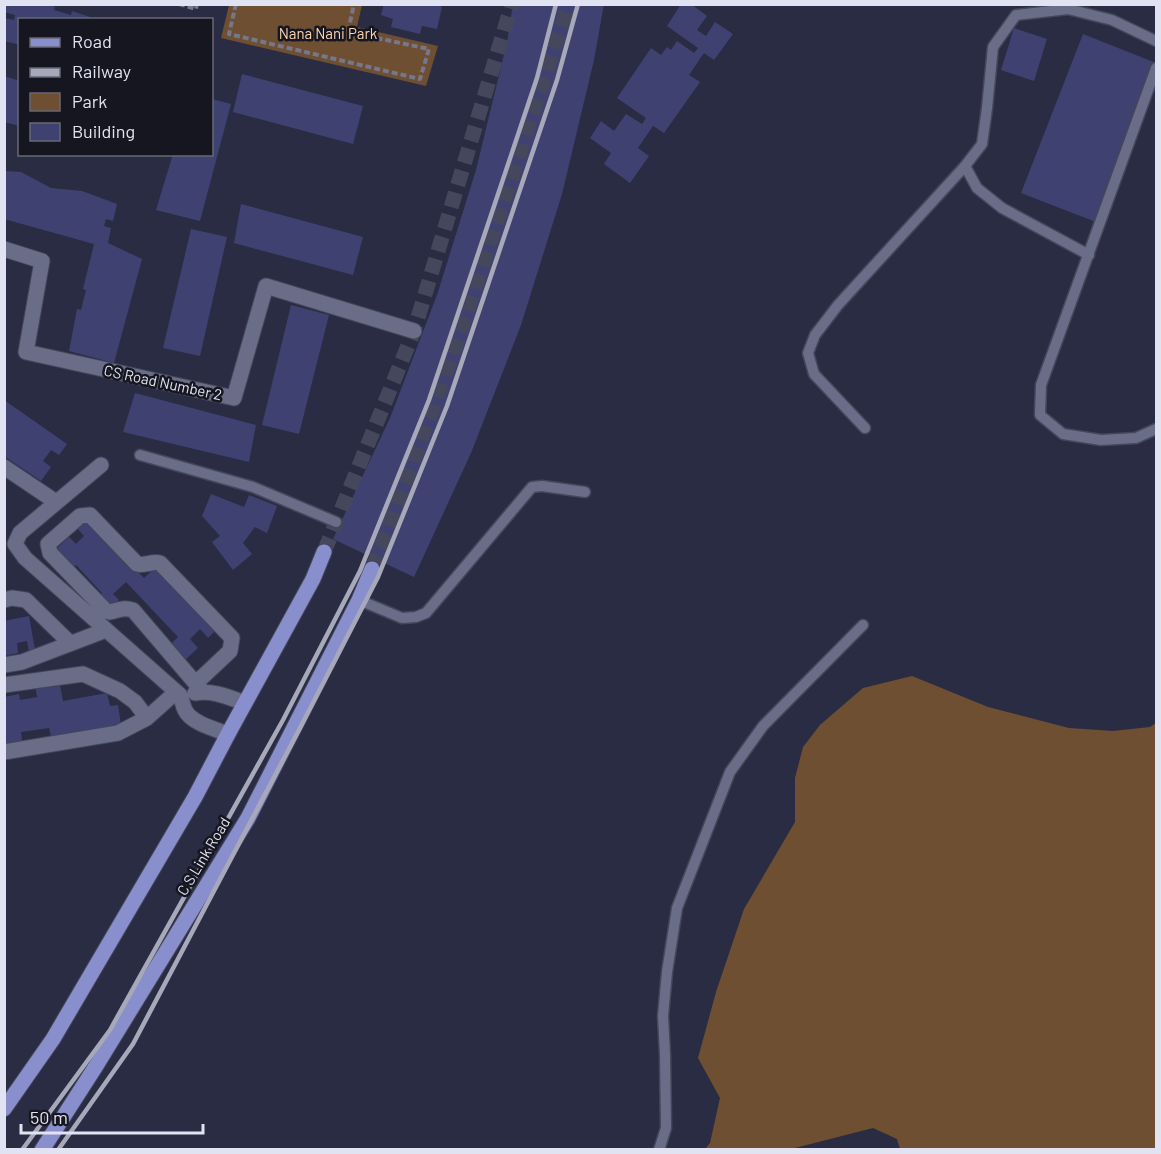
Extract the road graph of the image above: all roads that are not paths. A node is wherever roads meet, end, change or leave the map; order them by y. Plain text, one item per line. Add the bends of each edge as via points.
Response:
1 (1156, 41) edge
2 (1156, 68) edge
3 (965, 166) junction
4 (4, 249) edge
5 (1089, 255) junction
6 (414, 331) dead end
7 (865, 428) dead end
8 (1156, 429) edge
9 (140, 455) dead end
10 (101, 465) dead end
11 (4, 467) edge
12 (585, 492) dead end
13 (56, 502) junction
14 (336, 522) dead end
15 (324, 552) tunnel mouth
16 (372, 568) tunnel mouth
17 (4, 600) edge
18 (359, 600) junction
19 (863, 625) dead end
20 (106, 630) junction
21 (70, 644) junction
22 (4, 665) edge
23 (4, 685) edge
24 (199, 687) junction
25 (178, 693) junction
26 (245, 703) junction
27 (147, 718) junction
28 (228, 734) junction
29 (4, 752) edge
30 (4, 1109) edge
31 (42, 1149) edge
32 (659, 1149) edge

1 - 3 lane via 1112,20 1068,9 1016,15 993,47 982,144
2 - 5 lane
3 - 5 lane via 977,188 1002,208
3 - 7 lane via 815,334 808,353 814,374
4 - 6 street, CS Road Number 2 via 42,261 26,352 234,398 266,286
5 - 8 lane via 1041,386 1040,415 1063,434 1101,440 1137,438
9 - 14 lane via 253,487
10 - 13 street
11 - 13 street
12 - 18 lane via 532,487 426,613 402,618
13 - 20 street via 20,533 15,544 25,558
15 - 26 main road
16 - 18 main road, C S Link Road
17 - 21 street via 26,600
18 - 31 main road, C S Link Road via 248,818
19 - 32 lane via 764,726 730,772 677,908 663,1016 666,1128
20 - 21 street
20 - 25 street
21 - 22 street
23 - 27 street via 83,674 120,691
24 - 24 street via 133,610 106,610 50,553 48,544 80,516 90,515 137,564 160,563 232,638 230,651
24 - 25 street
24 - 26 street
25 - 27 street
25 - 28 street via 185,712 192,718
26 - 28 main road
27 - 29 street via 117,733
28 - 30 main road via 59,1029

